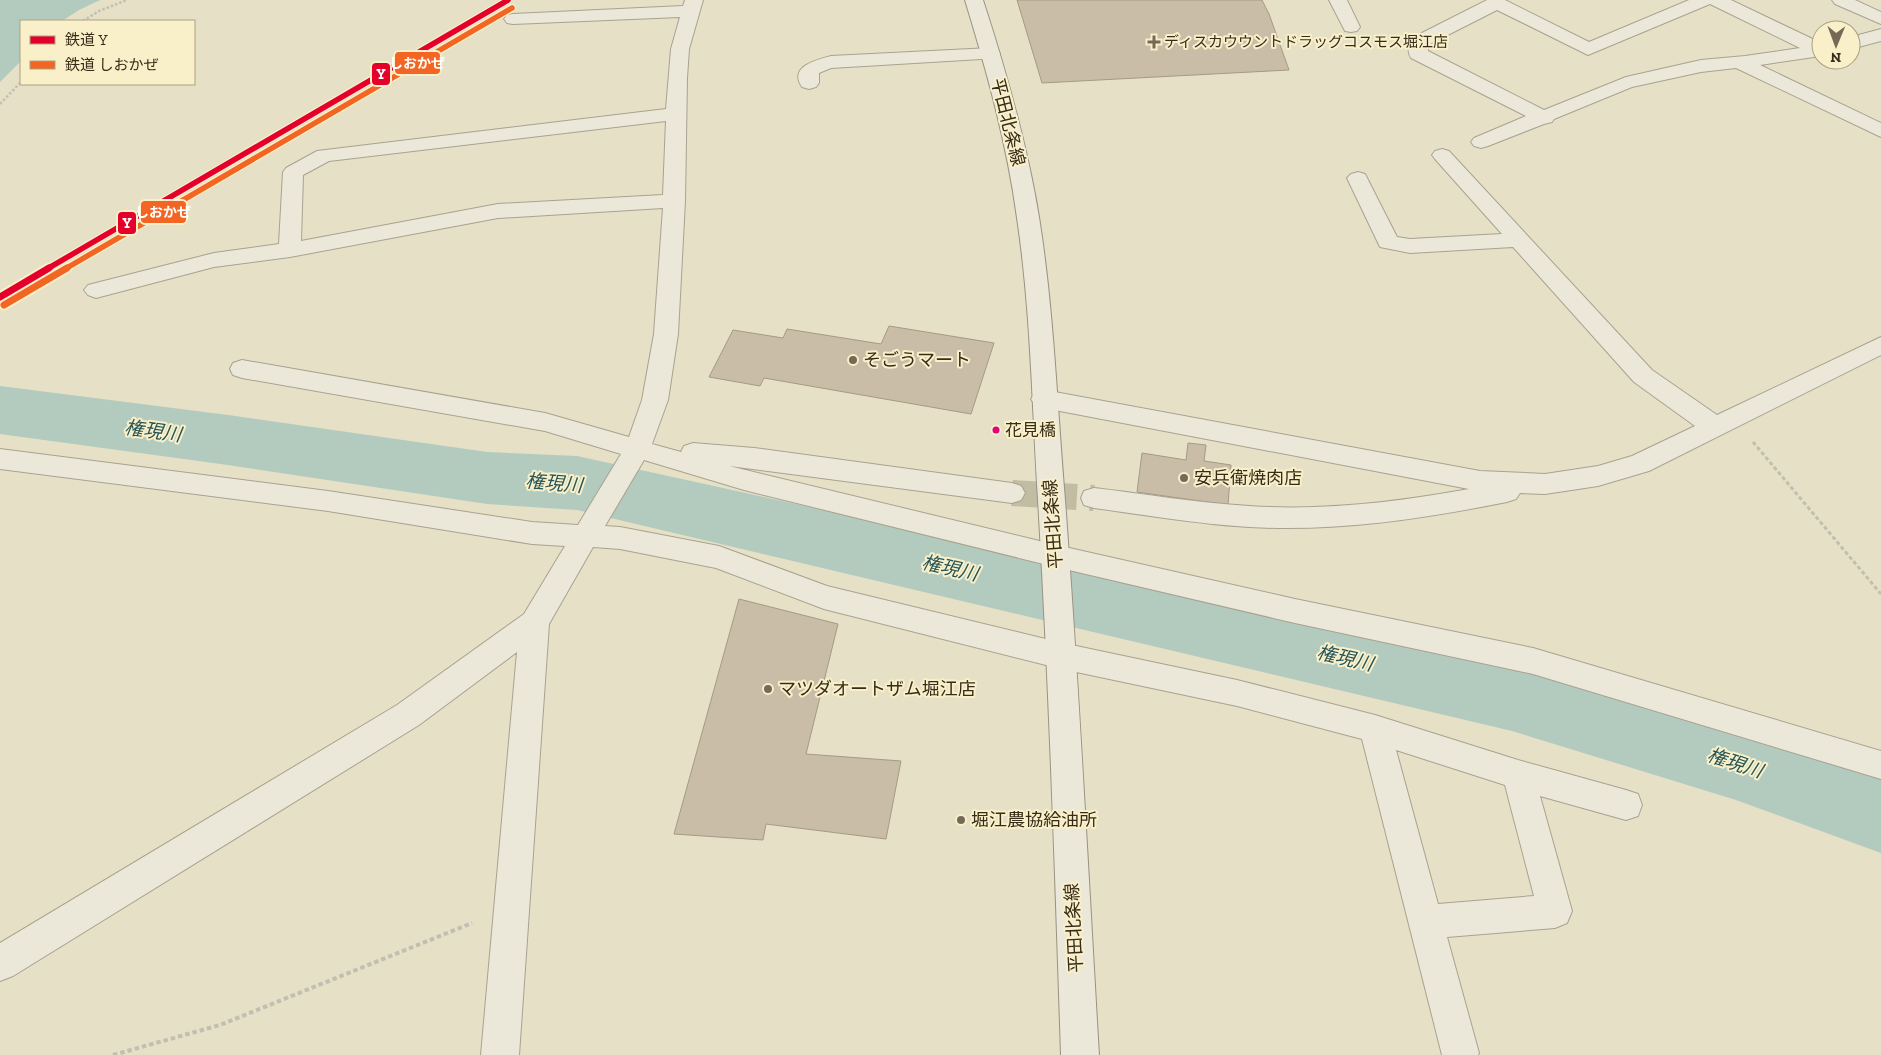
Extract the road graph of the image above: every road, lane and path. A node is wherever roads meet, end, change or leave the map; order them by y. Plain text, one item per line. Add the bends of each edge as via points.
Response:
1 (127, 0) edge
2 (974, 0) edge
3 (1338, 0) edge
4 (1704, 0) edge
5 (1717, 0) edge
6 (1841, 0) edge
7 (1496, 1) edge
8 (692, 6) edge
9 (1881, 18) edge
10 (513, 19) dead end
11 (85, 20) edge
12 (1350, 26) dead end
13 (1881, 35) edge
14 (1861, 40) edge
15 (1811, 45) edge
16 (1811, 51) edge
17 (991, 54) junction
18 (1740, 62) junction
19 (20, 83) edge
20 (809, 83) dead end
21 (0, 104) edge
22 (676, 114) junction
23 (1545, 118) junction
24 (1881, 131) edge
25 (1481, 142) dead end
26 (1442, 155) dead end
27 (1357, 178) dead end
28 (674, 201) junction
29 (1519, 240) junction
30 (290, 250) junction
31 (96, 290) dead end
32 (1881, 346) edge
33 (242, 369) dead end
34 (1044, 399) junction
35 (1724, 423) junction
36 (0, 459) edge
37 (631, 460) junction
38 (1545, 484) junction
39 (1012, 493) tunnel mouth
40 (1094, 498) tunnel mouth
41 (589, 529) junction
42 (1056, 561) junction
43 (1881, 594) edge
44 (534, 623) junction
45 (1061, 647) junction
46 (1375, 729) junction
47 (1881, 765) edge
48 (1518, 775) junction
49 (1626, 805) dead end
50 (512, 907) junction
51 (1425, 922) junction
52 (0, 963) edge
53 (1460, 1053) dead end
54 (113, 1055) edge
55 (500, 1055) edge
56 (1080, 1055) edge

1 - 11 path
2 - 17 street, 平田北条線
3 - 12 street
4 - 7 street via 1588,49
5 - 15 street
6 - 9 street
7 - 23 street via 1419,42 1418,54
8 - 10 street
8 - 22 street via 680,49
13 - 14 street
16 - 18 street
17 - 20 street via 831,62 809,71
17 - 34 street, 平田北条線 via 1023,182 1042,334
18 - 23 street via 1701,66 1626,83
18 - 24 street
19 - 21 path
22 - 28 street
22 - 30 street via 324,155 293,172
23 - 25 street
26 - 29 street
27 - 29 street via 1388,242 1410,246
28 - 30 street via 498,211
28 - 37 street via 666,334 655,400
29 - 35 street via 1643,376
30 - 31 street via 214,260
32 - 35 street
33 - 37 street via 545,422
34 - 38 street via 1480,481
34 - 42 street, 平田北条線
35 - 38 street via 1640,464 1598,476
35 - 43 path
36 - 41 street via 328,501 532,533
37 - 39 street via 754,458
37 - 41 street
37 - 42 street via 744,480
38 - 40 street via 1442,505 1323,517 1250,517
41 - 44 street
41 - 45 street via 719,557 824,596
42 - 45 street, 平田北条線
42 - 47 street via 1533,661
44 - 50 street
44 - 52 street via 408,715
45 - 46 street
45 - 56 street, 平田北条線
46 - 48 street
46 - 51 street
48 - 49 street
48 - 51 street via 1555,911
50 - 54 path via 220,1025
50 - 55 street
51 - 53 street

